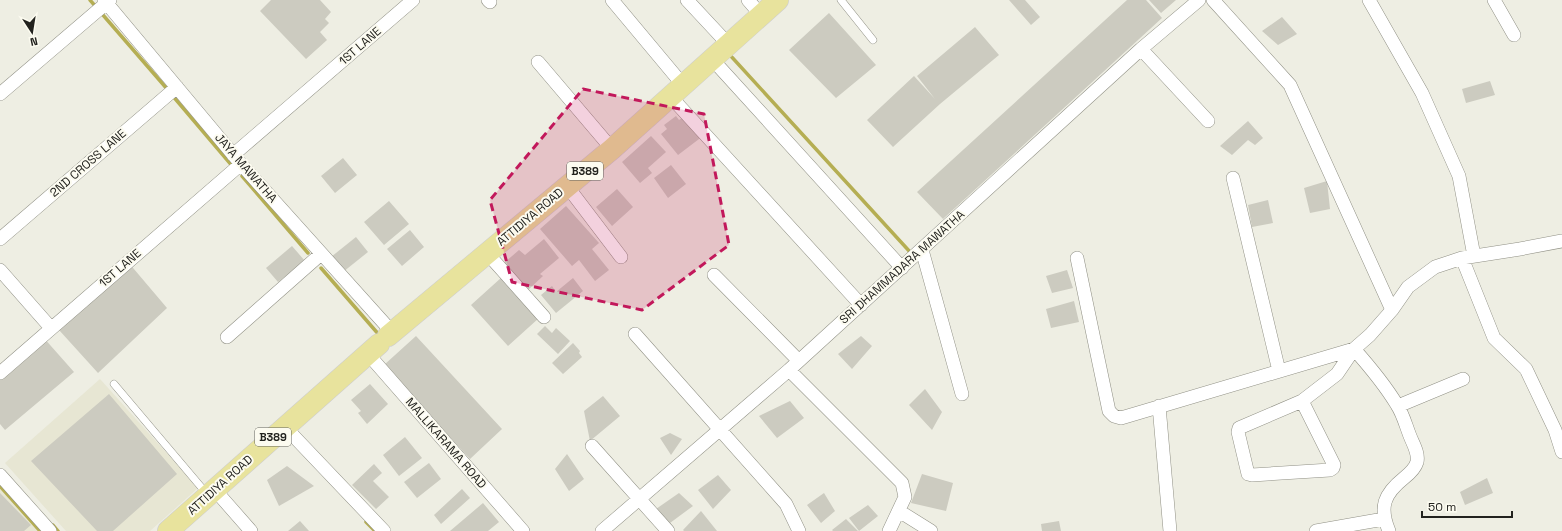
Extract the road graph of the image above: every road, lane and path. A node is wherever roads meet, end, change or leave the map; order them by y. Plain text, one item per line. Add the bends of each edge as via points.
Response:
1 (413, 0) edge
2 (612, 0) edge
3 (688, 0) edge
4 (778, 0) edge
5 (841, 0) edge
6 (1199, 0) edge
7 (1213, 0) edge
8 (1369, 0) edge
9 (1494, 0) edge
10 (107, 1) edge
11 (754, 7) edge
12 (1514, 35) dead end
13 (873, 40) dead end
14 (728, 44) junction
15 (1141, 49) junction
16 (712, 59) junction
17 (538, 62) dead end
18 (177, 87) junction
19 (677, 91) junction
20 (0, 94) edge
21 (1208, 121) dead end
22 (612, 149) junction
23 (237, 159) junction
24 (1233, 178) dead end
25 (567, 186) junction
26 (0, 239) edge
27 (1562, 242) edge
28 (922, 250) junction
29 (487, 253) junction
30 (321, 254) junction
31 (621, 257) dead end
32 (1468, 257) junction
33 (1077, 258) dead end
34 (902, 268) junction
35 (0, 270) edge
36 (714, 275) dead end
37 (861, 305) junction
38 (1392, 310) junction
39 (544, 316) dead end
40 (51, 328) junction
41 (635, 334) dead end
42 (227, 337) dead end
43 (382, 342) junction
44 (1354, 350) junction
45 (799, 361) junction
46 (789, 370) junction
47 (1279, 371) junction
48 (0, 373) edge
49 (1463, 379) dead end
50 (114, 384) dead end
51 (962, 394) dead end
52 (1302, 402) junction
53 (1159, 406) junction
54 (1398, 406) junction
55 (285, 427) junction
56 (1559, 429) edge
57 (721, 430) junction
58 (592, 446) dead end
59 (1562, 452) edge
60 (0, 475) edge
61 (211, 492) junction
62 (640, 500) junction
63 (898, 511) junction
64 (1387, 525) edge
65 (179, 527) edge
66 (50, 531) edge
67 (251, 531) edge
68 (384, 531) edge
69 (523, 531) edge
70 (602, 531) edge
71 (668, 531) edge
72 (799, 531) edge
73 (889, 531) edge
74 (931, 531) edge
75 (1170, 531) edge
76 (1316, 531) edge

1 - 23 street, 1ST LANE
2 - 19 street
3 - 14 street
4 - 11 main road, ATTIDIYA ROAD / B389
5 - 13 lane
6 - 15 street, SRI DHAMMADARA MAWATHA
7 - 38 street via 1290,85
8 - 32 street via 1422,93 1459,176
9 - 12 street
10 - 18 street, JAYA MAWATHA
10 - 20 street
11 - 14 main road, ATTIDIYA ROAD / B389
14 - 16 main road, ATTIDIYA ROAD / B389
15 - 21 street
15 - 28 street, SRI DHAMMADARA MAWATHA
16 - 19 main road, ATTIDIYA ROAD / B389
16 - 34 street
17 - 22 street
18 - 23 street, JAYA MAWATHA
18 - 26 street, 2ND CROSS LANE
19 - 22 main road, ATTIDIYA ROAD / B389
19 - 37 street
22 - 25 main road, ATTIDIYA ROAD / B389
23 - 30 street, JAYA MAWATHA
23 - 40 street, 1ST LANE
24 - 47 street
25 - 29 main road, ATTIDIYA ROAD / B389
25 - 31 street
27 - 32 street
28 - 34 street, SRI DHAMMADARA MAWATHA
28 - 51 street
29 - 39 street
29 - 43 main road, ATTIDIYA ROAD / B389
30 - 42 street
30 - 43 street, JAYA MAWATHA
32 - 38 street via 1435,267 1408,288
32 - 56 street via 1494,338 1526,369
33 - 53 street via 1109,411 1121,418
34 - 37 street, SRI DHAMMADARA MAWATHA
35 - 40 street
36 - 45 street
37 - 45 street, SRI DHAMMADARA MAWATHA
38 - 44 street
40 - 48 street, 1ST LANE
41 - 57 street
43 - 55 main road, ATTIDIYA ROAD / B389
43 - 69 street, MALLIKARAMA ROAD
44 - 47 street
44 - 52 street via 1337,374
44 - 54 street
45 - 46 street, SRI DHAMMADARA MAWATHA
46 - 57 street, SRI DHAMMADARA MAWATHA
46 - 63 street via 899,480 904,488 905,497
47 - 53 street
49 - 54 street
50 - 61 lane
52 - 52 street via 1239,428 1248,474 1333,468 1334,465
53 - 75 street
54 - 64 street via 1417,454 1417,463 1412,472 1392,488 1386,498 1384,508
55 - 61 main road, ATTIDIYA ROAD / B389
55 - 68 street
56 - 59 street
57 - 62 street, SRI DHAMMADARA MAWATHA
57 - 72 street via 786,504
58 - 62 street
60 - 66 street
61 - 65 main road, ATTIDIYA ROAD / B389
61 - 67 street
62 - 70 street, SRI DHAMMADARA MAWATHA
62 - 71 street
63 - 73 street
63 - 74 street
64 - 76 street

